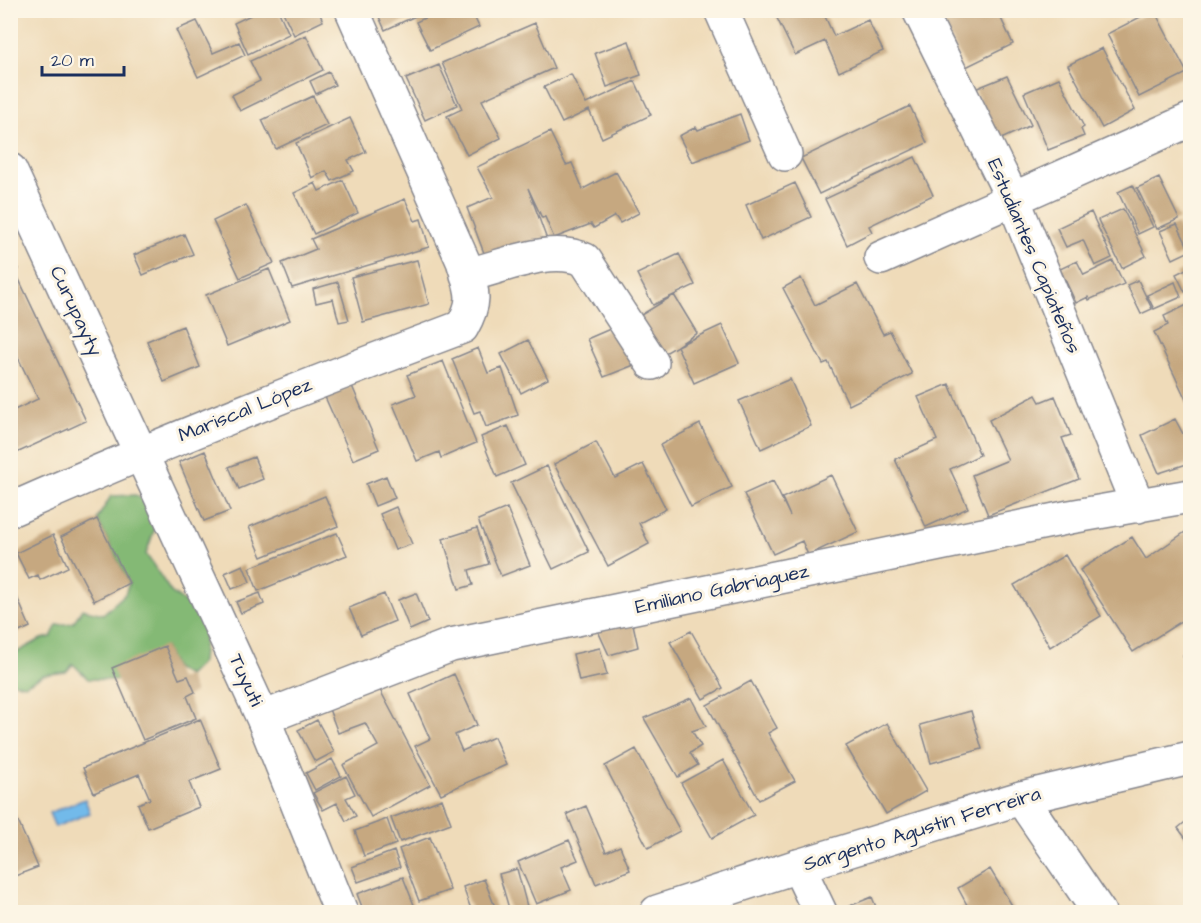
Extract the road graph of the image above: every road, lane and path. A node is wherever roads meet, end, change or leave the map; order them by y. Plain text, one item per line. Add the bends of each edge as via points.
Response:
1 (352, 10) edge
2 (721, 10) edge
3 (919, 10) edge
4 (1191, 120) edge
5 (785, 154) dead end
6 (10, 170) edge
7 (1014, 201) junction
8 (882, 258) dead end
9 (467, 275) junction
10 (652, 363) dead end
11 (141, 452) junction
12 (1191, 496) edge
13 (1138, 506) junction
14 (10, 510) edge
15 (263, 718) junction
16 (1191, 758) edge
17 (1021, 798) junction
18 (798, 866) junction
19 (341, 912) edge
20 (657, 912) edge
21 (820, 912) edge
22 (1099, 912) edge

1 - 9 street
2 - 5 street
3 - 7 street, Estudiantes Capiateños
4 - 7 street
6 - 11 street, Curupayty
7 - 8 street
7 - 13 street, Estudiantes Capiateños
9 - 10 street via 553,253 572,254 585,260
9 - 11 street, Mariscal López via 473,308 462,327
11 - 14 street, Mariscal López
11 - 15 street, Tuyuti
12 - 13 street, Emiliano Gabriaguez
13 - 15 street, Emiliano Gabriaguez via 451,645
15 - 19 street, Tuyuti
16 - 17 street, Sargento Agustin Ferreira
17 - 18 street, Sargento Agustin Ferreira
17 - 22 street
18 - 20 street, Sargento Agustin Ferreira
18 - 21 street

